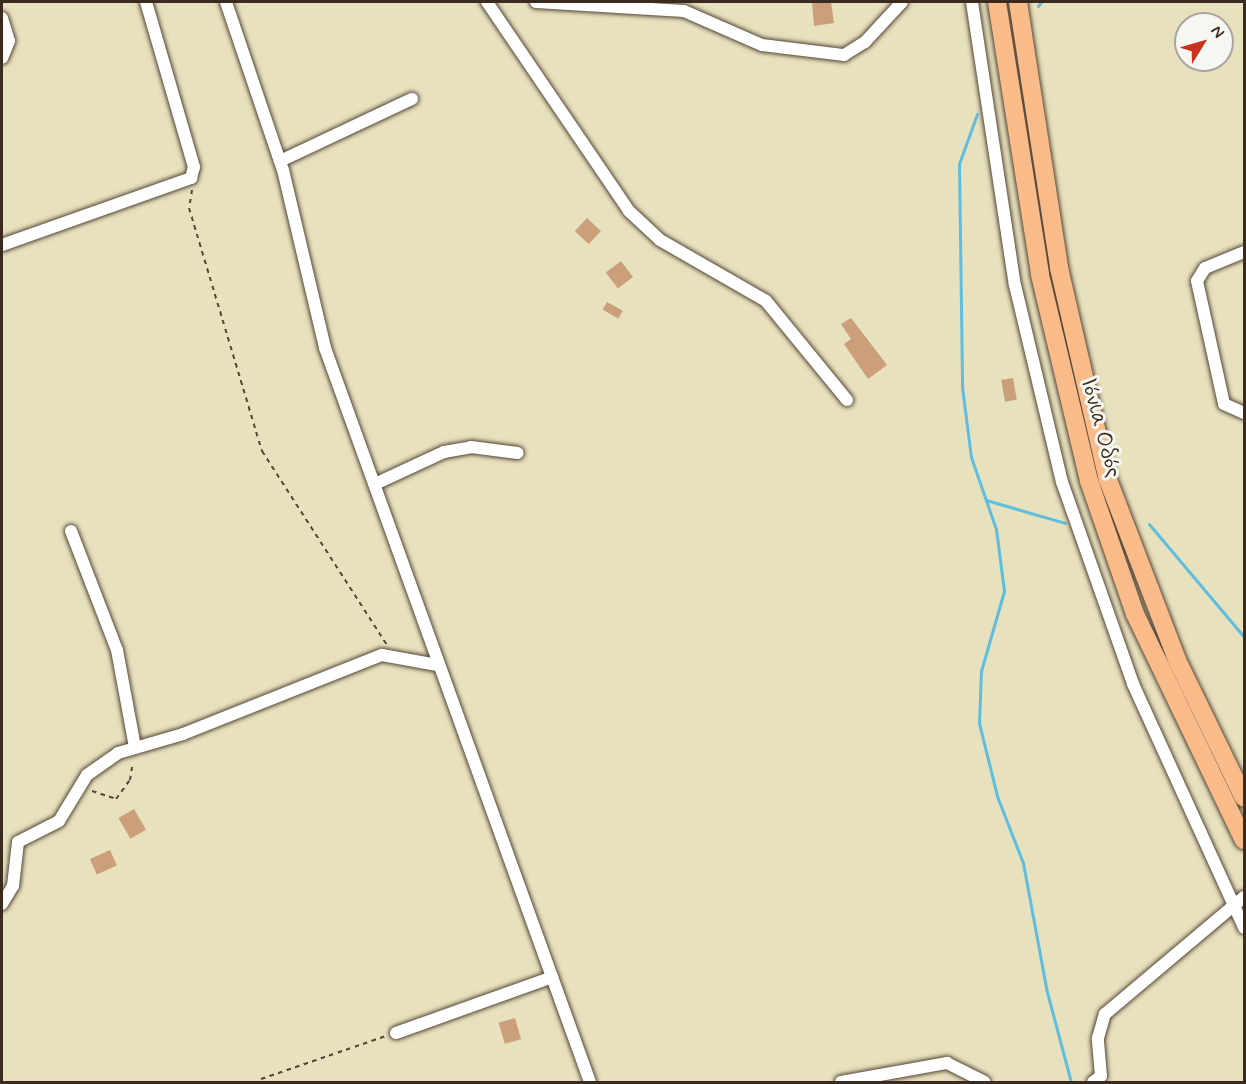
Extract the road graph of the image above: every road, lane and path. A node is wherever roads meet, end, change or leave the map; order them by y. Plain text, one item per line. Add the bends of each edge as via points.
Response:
1 (146, 2) edge
2 (226, 2) edge
3 (487, 2) edge
4 (536, 2) edge
5 (902, 2) edge
6 (972, 2) edge
7 (997, 2) edge
8 (1018, 2) edge
9 (2, 18) edge
10 (2, 58) edge
11 (412, 99) dead end
12 (280, 161) junction
13 (191, 178) junction
14 (2, 245) edge
15 (1245, 252) edge
16 (847, 400) dead end
17 (1245, 413) edge
18 (518, 453) dead end
19 (375, 484) junction
20 (71, 531) dead end
21 (391, 654) junction
22 (437, 665) junction
23 (135, 747) junction
24 (81, 785) junction
25 (1245, 798) edge
26 (1245, 840) edge
27 (1245, 897) edge
28 (2, 904) edge
29 (1232, 908) junction
30 (1245, 928) edge
31 (552, 977) junction
32 (396, 1033) joint
33 (261, 1079) dead end
34 (1100, 1080) edge
35 (590, 1083) edge
36 (841, 1083) edge
37 (985, 1083) edge

1 - 13 street via 194,166
2 - 12 street
3 - 16 street via 629,211 660,240 766,301
4 - 5 street via 684,11 762,45 826,55 854,51
6 - 29 street via 1017,297 1062,482 1133,684
7 - 26 highway, Ιόνια Οδός via 1040,275 1089,481 1142,632
8 - 25 highway, Ιόνια Οδός via 1059,268 1107,480 1177,660
9 - 10 street via 9,41
11 - 12 street
12 - 19 street via 325,348
13 - 14 street
13 - 21 path via 189,208 262,451
15 - 17 street via 1205,268 1197,281 1224,404
18 - 19 street via 471,447 444,452
19 - 22 street
20 - 23 street via 117,650
21 - 22 street
21 - 23 street via 183,734
22 - 31 street
23 - 24 street via 101,764
23 - 24 path via 130,780 116,799
24 - 28 street via 59,821 18,842 13,885
27 - 29 street
29 - 30 street
29 - 34 street via 1105,1014 1098,1038
31 - 32 street
31 - 35 street
32 - 33 path
36 - 37 street via 946,1063

